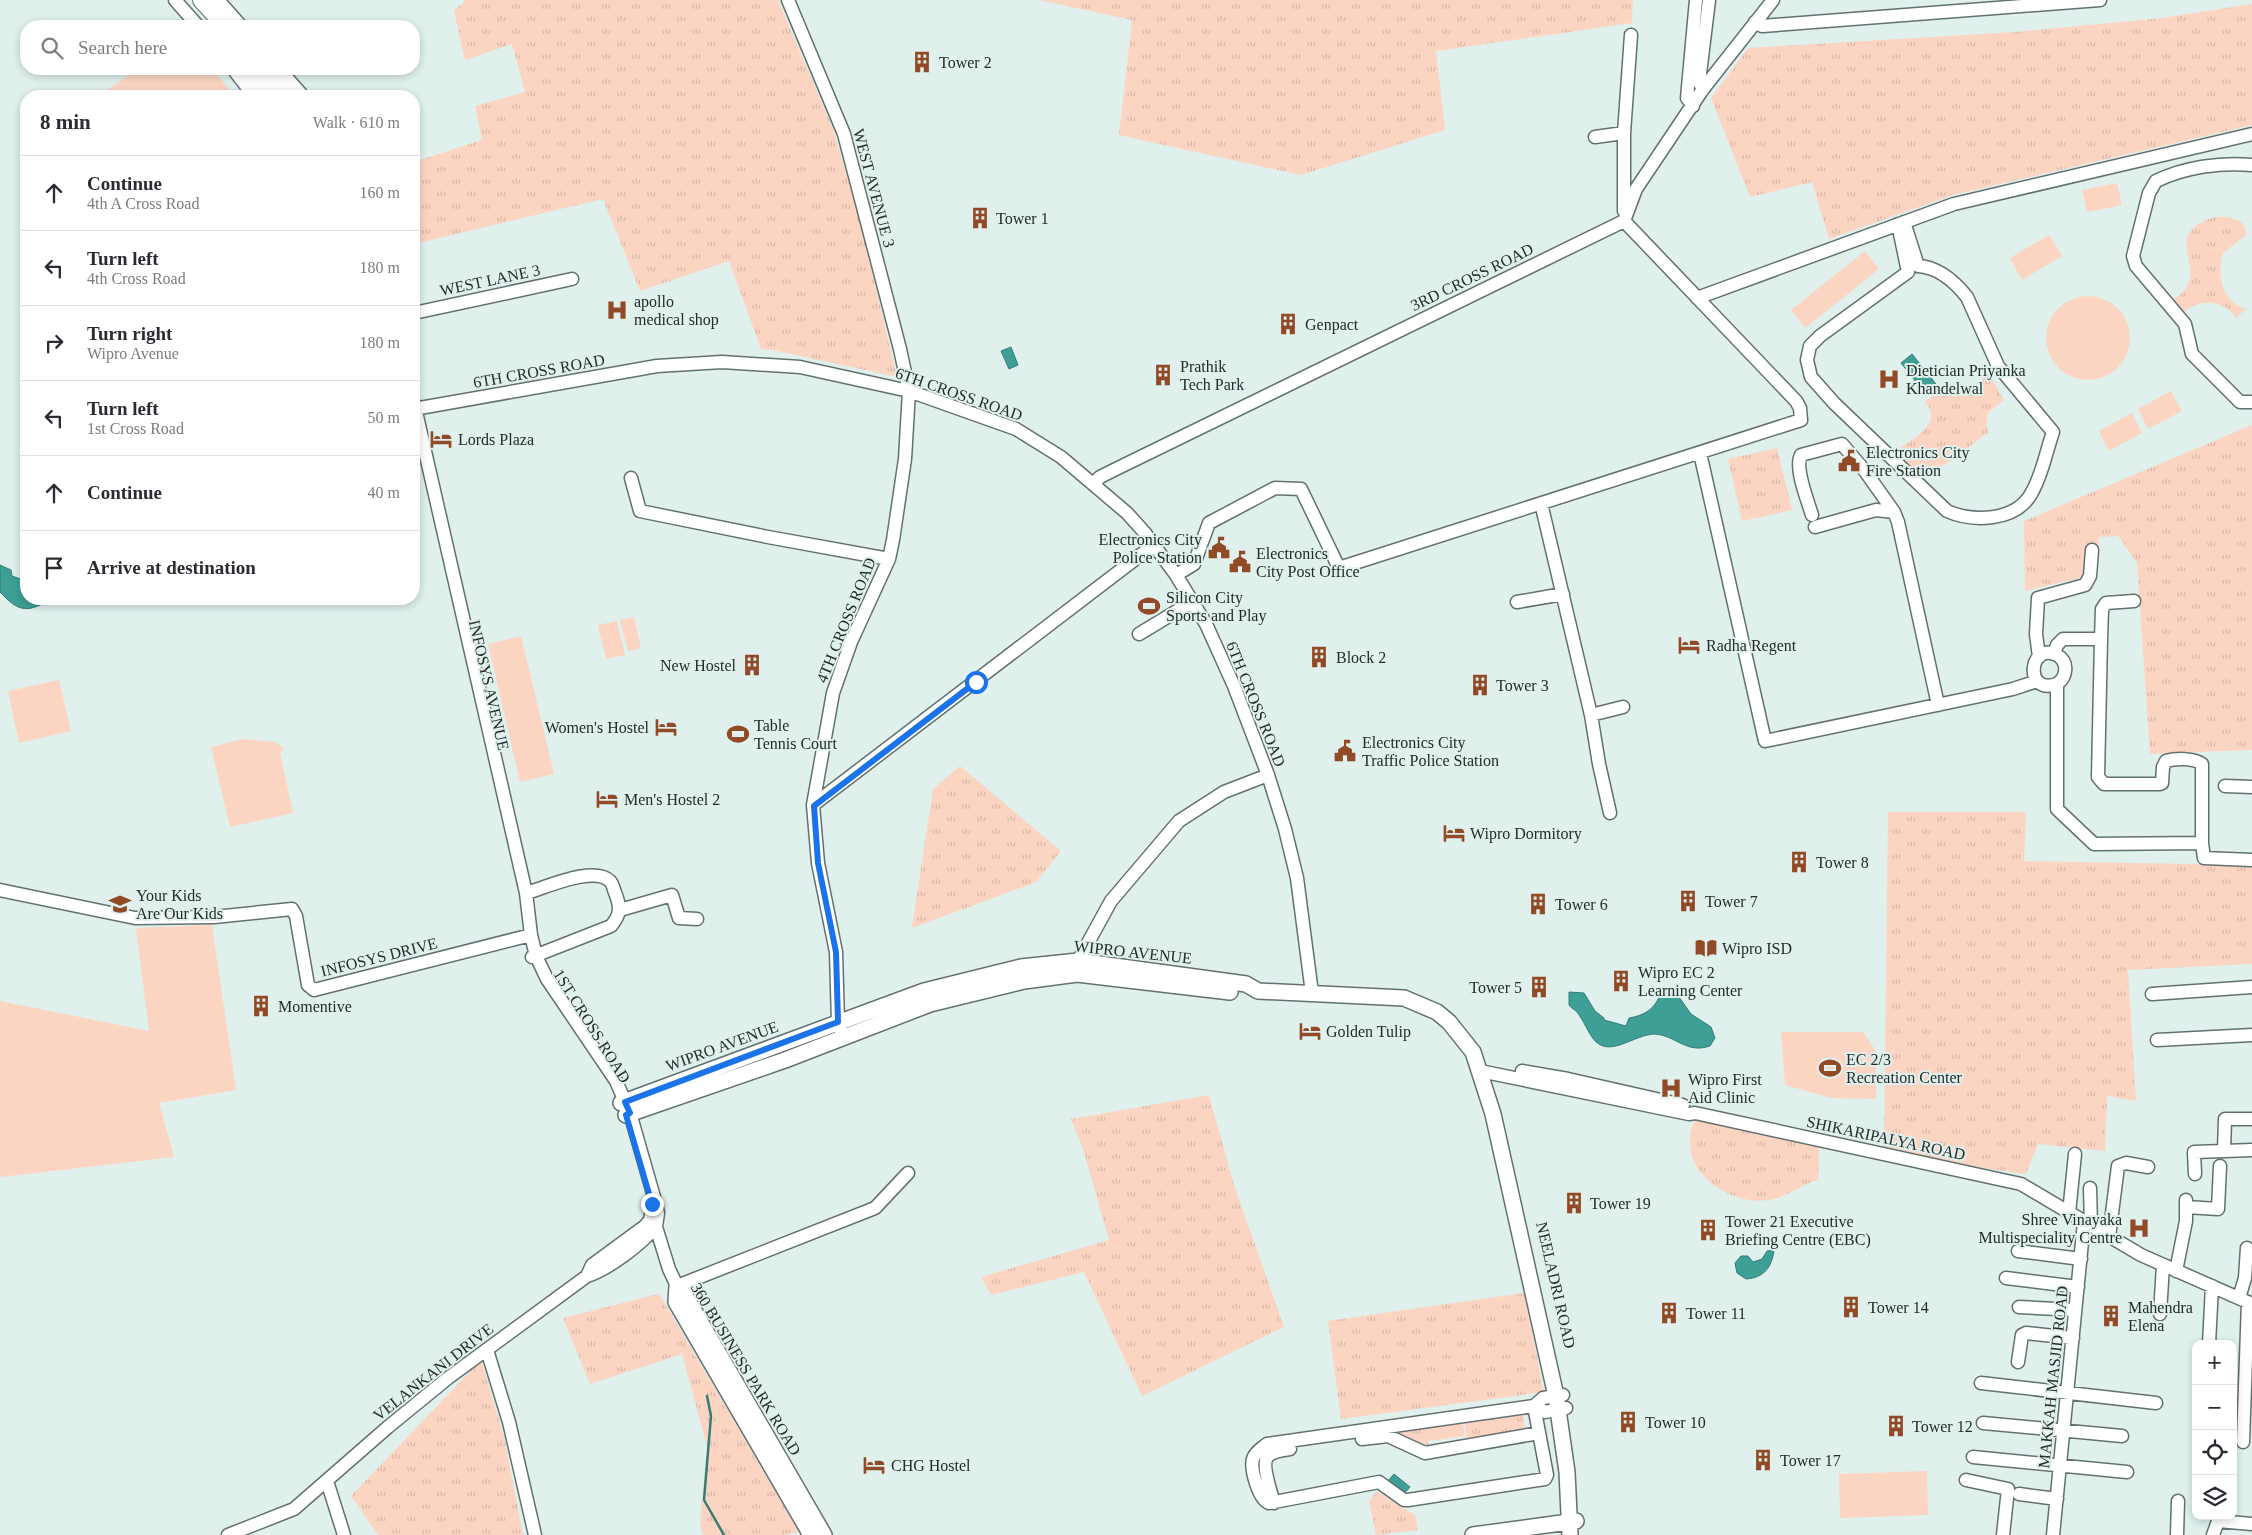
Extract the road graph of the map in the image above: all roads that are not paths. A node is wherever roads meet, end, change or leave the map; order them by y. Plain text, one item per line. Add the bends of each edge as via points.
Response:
1 (175, 0) edge
2 (188, 0) edge
3 (202, 0) edge
4 (218, 0) edge
5 (788, 0) edge
6 (1696, 0) edge
7 (1709, 0) edge
8 (1773, 0) edge
9 (2100, 0) edge
10 (193, 20) edge
11 (206, 20) edge
12 (220, 20) edge
13 (236, 20) edge
14 (1755, 22) junction
15 (1631, 35) dead end
16 (1697, 55) junction
17 (250, 75) edge
18 (253, 75) edge
19 (257, 75) edge
20 (284, 75) edge
21 (1703, 89) junction
22 (253, 90) edge
23 (263, 90) edge
24 (277, 90) edge
25 (298, 90) edge
26 (1693, 106) junction
27 (1624, 133) junction
28 (2252, 134) edge
29 (1595, 137) dead end
30 (2197, 148) junction
31 (2252, 166) edge
32 (2202, 167) junction
33 (1624, 221) junction
34 (1901, 223) junction
35 (572, 279) dead end
36 (1697, 298) junction
37 (420, 311) edge
38 (909, 391) junction
39 (2252, 402) edge
40 (420, 406) edge
41 (420, 439) edge
42 (1700, 453) junction
43 (420, 462) edge
44 (631, 478) dead end
45 (1094, 484) junction
46 (431, 497) junction
47 (1541, 502) junction
48 (1894, 512) junction
49 (1155, 544) junction
50 (2092, 550) dead end
51 (889, 558) junction
52 (1176, 575) junction
53 (1564, 594) junction
54 (2134, 600) dead end
55 (1192, 602) junction
56 (1517, 602) dead end
57 (1139, 634) dead end
58 (2101, 639) junction
59 (2054, 654) junction
60 (2039, 657) junction
61 (2037, 680) junction
62 (2057, 684) junction
63 (1938, 705) junction
64 (1623, 707) dead end
65 (1591, 715) junction
66 (1268, 774) junction
67 (2226, 786) dead end
68 (2252, 788) edge
69 (814, 806) junction
70 (1610, 813) dead end
71 (2202, 843) junction
72 (2252, 860) edge
73 (0, 890) edge
74 (526, 893) junction
75 (620, 910) junction
76 (697, 919) dead end
77 (529, 935) junction
78 (534, 956) junction
79 (1077, 968) junction
80 (2252, 987) edge
81 (1258, 990) junction
82 (1312, 994) junction
83 (2152, 994) dead end
84 (838, 1022) junction
85 (2252, 1035) edge
86 (843, 1038) junction
87 (2157, 1040) dead end
88 (1483, 1069) junction
89 (625, 1108) junction
90 (2252, 1119) edge
91 (2252, 1150) edge
92 (2224, 1151) junction
93 (2075, 1154) dead end
94 (643, 1161) junction
95 (2220, 1166) dead end
96 (2148, 1167) dead end
97 (908, 1173) dead end
98 (2195, 1174) dead end
99 (2090, 1188) dead end
100 (2069, 1213) junction
101 (2088, 1224) junction
102 (656, 1226) junction
103 (2109, 1237) junction
104 (645, 1238) junction
105 (2247, 1248) dead end
106 (663, 1250) junction
107 (2018, 1252) dead end
108 (2081, 1259) junction
109 (2163, 1265) junction
110 (2176, 1271) junction
111 (587, 1276) junction
112 (2006, 1278) dead end
113 (677, 1286) junction
114 (2212, 1286) junction
115 (2078, 1287) junction
116 (2246, 1301) edge
117 (2019, 1307) dead end
118 (2076, 1310) junction
119 (2160, 1314) dead end
120 (2073, 1338) junction
121 (2209, 1340) edge
122 (487, 1350) junction
123 (2018, 1362) dead end
124 (1981, 1383) dead end
125 (2067, 1392) junction
126 (1561, 1402) junction
127 (2156, 1403) dead end
128 (1534, 1406) junction
129 (1982, 1423) dead end
130 (2063, 1432) junction
131 (1539, 1433) junction
132 (2122, 1436) dead end
133 (2248, 1439) edge
134 (1973, 1456) dead end
135 (2060, 1464) junction
136 (2127, 1472) dead end
137 (1966, 1480) dead end
138 (327, 1481) junction
139 (2018, 1494) dead end
140 (2057, 1499) junction
141 (2178, 1501) dead end
142 (1274, 1503) junction
143 (2252, 1524) edge
144 (1573, 1528) edge
145 (1552, 1530) edge
146 (235, 1534) edge
147 (344, 1535) edge
148 (535, 1535) edge
149 (811, 1535) edge
150 (824, 1535) edge
151 (1473, 1535) edge
152 (2003, 1535) edge
153 (2053, 1535) edge
154 (2176, 1535) edge
155 (2213, 1535) edge

1 - 10 street
2 - 11 highway
3 - 12 highway
4 - 13 street
5 - 38 street, WEST AVENUE 3 via 844,134
6 - 16 street
7 - 16 street
8 - 14 street
9 - 14 street via 1762,26
14 - 21 street
15 - 27 street
16 - 21 street
16 - 26 street via 1687,98
17 - 22 street
18 - 23 highway
19 - 24 highway
20 - 25 street
21 - 26 street
26 - 33 street via 1636,189
27 - 29 street
27 - 33 street
28 - 30 street
30 - 32 street
30 - 34 street via 1954,204
31 - 32 street
32 - 39 street via 2156,181 2149,193 2133,256 2136,266 2185,324 2192,354 2240,402
33 - 36 street
33 - 45 street, 3RD CROSS ROAD via 1118,468
34 - 34 street via 1918,266 1941,273 1962,290 1998,366 2054,432 2032,494 2020,506 2004,514 1971,518 1947,511 1834,404 1811,377 1810,346 1908,272
34 - 36 street
35 - 37 street, WEST LANE 3
36 - 42 street via 1796,401 1801,420
38 - 40 street, 6TH CROSS ROAD via 800,366 722,362 657,366
38 - 45 street, 6TH CROSS ROAD via 1016,428 1061,457
38 - 51 street, 4TH CROSS ROAD via 905,459
41 - 46 street, INFOSYS AVENUE
42 - 47 street
42 - 63 street via 1765,741
43 - 46 street, INFOSYS AVENUE
44 - 51 street via 640,511
45 - 49 street, 6TH CROSS ROAD
46 - 74 street, INFOSYS AVENUE
46 - 77 street, INFOSYS AVENUE
47 - 52 street via 1339,568 1301,489 1275,488 1209,523 1194,564
47 - 53 street
48 - 48 street via 1876,510 1813,521 1799,468 1801,455 1842,444
48 - 63 street
49 - 52 street, 6TH CROSS ROAD
49 - 69 street
50 - 60 street via 2090,576 2085,585 2038,598 2036,634
51 - 69 street, 4TH CROSS ROAD via 851,642 833,693
52 - 55 street, 6TH CROSS ROAD
53 - 56 street
53 - 65 street
54 - 58 street via 2106,603 2102,613
55 - 57 street
55 - 66 street, 6TH CROSS ROAD via 1206,624 1234,686
58 - 59 street via 2063,639
58 - 71 street via 2098,778 2104,784 2160,784 2166,761 2199,762 2203,767
59 - 60 street
59 - 62 street via 2062,660 2065,671
60 - 61 street via 2033,665
61 - 62 street via 2046,686
61 - 63 street via 2013,689
62 - 71 street via 2057,809 2094,844
64 - 65 street
65 - 70 street
66 - 79 street via 1224,792 1179,821 1111,901
66 - 82 street, 6TH CROSS ROAD via 1297,878
67 - 68 street
69 - 84 street, 4TH CROSS ROAD via 818,863 836,952
71 - 72 street via 2204,858
73 - 77 street, INFOSYS DRIVE via 135,918 214,918 292,909 308,986 314,990
74 - 75 street via 598,874 610,881
74 - 77 street, INFOSYS AVENUE
75 - 76 street via 672,895 679,918
75 - 78 street via 611,926
77 - 78 street
78 - 89 street via 616,1081
79 - 81 main road, WIPRO AVENUE via 1246,984
79 - 81 main road, WIPRO AVENUE via 1243,994
79 - 84 main road, WIPRO AVENUE via 1021,966 924,990
79 - 86 main road, WIPRO AVENUE via 930,1004
80 - 83 street
81 - 82 main road, WIPRO AVENUE
82 - 88 main road, WIPRO AVENUE via 1404,998 1437,1012
84 - 86 street, 4TH CROSS ROAD
84 - 89 main road, WIPRO AVENUE
85 - 87 street
86 - 89 main road, WIPRO AVENUE
88 - 100 street, SHIKARIPALYA ROAD via 2021,1184
88 - 126 main road, NEELADRI ROAD
89 - 94 street
90 - 92 street via 2225,1119
91 - 92 street
92 - 98 street via 2194,1152
93 - 100 street
94 - 102 street via 658,1213
94 - 111 street via 652,1204 650,1220 640,1231 592,1265
95 - 110 street via 2218,1209 2186,1204 2186,1221
96 - 103 street via 2126,1163 2118,1166
97 - 113 street via 875,1208
99 - 101 street, MAKKAH MASJID ROAD
100 - 101 street, SHIKARIPALYA ROAD
101 - 103 street, SHIKARIPALYA ROAD
101 - 108 street, MAKKAH MASJID ROAD
102 - 104 street, VELANKANI DRIVE
102 - 106 street
103 - 109 street, SHIKARIPALYA ROAD
104 - 106 street via 653,1238
104 - 111 street, VELANKANI DRIVE via 597,1273
105 - 116 street
106 - 113 street
107 - 108 street
108 - 115 street, MAKKAH MASJID ROAD
109 - 110 street, SHIKARIPALYA ROAD
109 - 119 street
110 - 114 street, SHIKARIPALYA ROAD
111 - 122 street, VELANKANI DRIVE
112 - 115 street
113 - 149 main road, 360 BUSINESS PARK ROAD via 676,1302
113 - 150 main road, 360 BUSINESS PARK ROAD
114 - 116 street, SHIKARIPALYA ROAD
114 - 121 street
115 - 118 street, MAKKAH MASJID ROAD
116 - 133 street
117 - 118 street
118 - 120 street, MAKKAH MASJID ROAD
120 - 123 street via 2026,1333 2022,1335
120 - 125 street, MAKKAH MASJID ROAD
122 - 138 street, VELANKANI DRIVE via 388,1427
122 - 148 street via 510,1422
124 - 125 street
125 - 127 street
125 - 130 street, MAKKAH MASJID ROAD
126 - 128 street via 1545,1412
126 - 144 main road, NEELADRI ROAD
128 - 131 street
128 - 142 street via 1267,1444 1259,1450 1252,1466 1264,1502
129 - 130 street
130 - 132 street
130 - 135 street, MAKKAH MASJID ROAD
131 - 142 street via 1425,1453 1388,1436 1276,1451 1268,1456 1265,1463
131 - 142 street via 1547,1475 1545,1480 1408,1500 1374,1482
134 - 135 street
135 - 136 street
135 - 140 street, MAKKAH MASJID ROAD
137 - 152 street via 2008,1489
138 - 146 street, VELANKANI DRIVE via 294,1509
138 - 147 street
139 - 140 street
140 - 153 street, MAKKAH MASJID ROAD
141 - 154 street
143 - 155 street via 2218,1521
144 - 145 main road
145 - 151 main road

